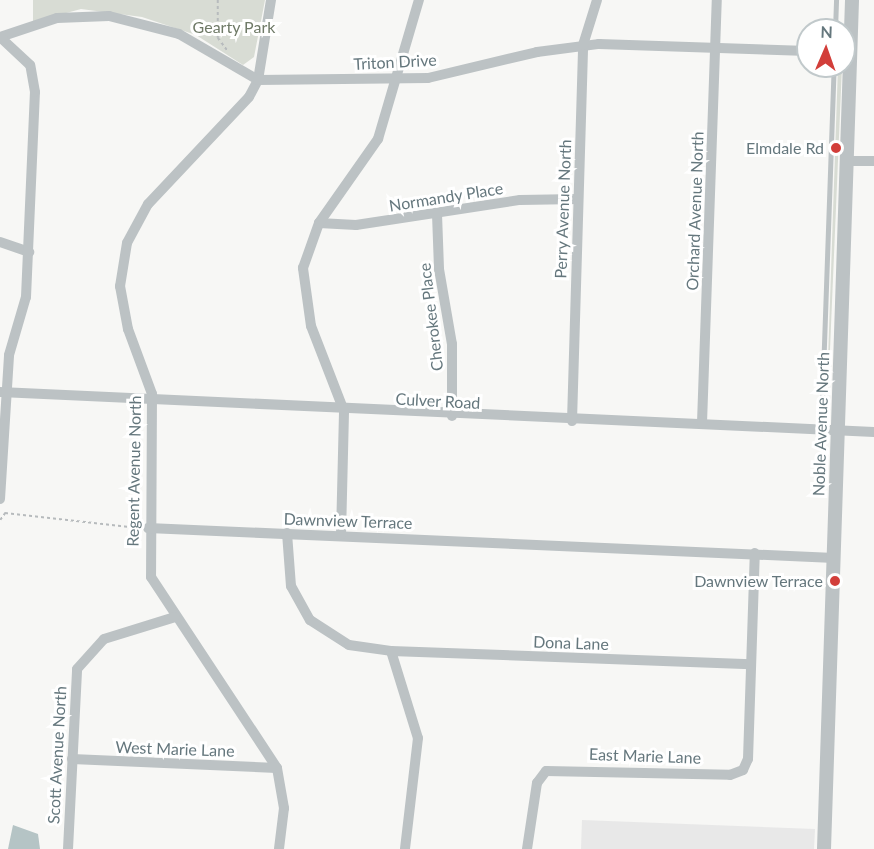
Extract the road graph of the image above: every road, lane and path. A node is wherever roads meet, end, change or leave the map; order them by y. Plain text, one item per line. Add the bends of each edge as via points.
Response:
1 (218, 0) edge
2 (271, 0) edge
3 (419, 0) edge
4 (597, 0) edge
5 (717, 0) edge
6 (836, 0) edge
7 (852, 0) edge
8 (835, 18) edge
9 (0, 37) edge
10 (583, 45) junction
11 (716, 46) junction
12 (796, 50) edge
13 (229, 52) dead end
14 (834, 78) edge
15 (258, 80) junction
16 (399, 80) junction
17 (848, 161) junction
18 (874, 161) edge
19 (578, 199) junction
20 (437, 214) junction
21 (319, 223) junction
22 (0, 242) edge
23 (28, 252) junction
24 (4, 392) edge
25 (152, 401) junction
26 (344, 411) junction
27 (452, 416) junction
28 (572, 421) junction
29 (702, 423) junction
30 (821, 430) junction
31 (837, 431) junction
32 (874, 432) edge
33 (0, 499) edge
34 (0, 520) edge
35 (144, 528) junction
36 (287, 533) junction
37 (341, 535) junction
38 (755, 553) junction
39 (834, 558) junction
40 (175, 617) junction
41 (391, 651) junction
42 (751, 664) junction
43 (72, 759) junction
44 (277, 768) junction
45 (68, 849) edge
46 (279, 849) edge
47 (405, 849) edge
48 (527, 849) edge
49 (824, 849) edge

1 - 13 path via 218,38
2 - 15 street, Regent Avenue North
3 - 16 street
4 - 10 street, Perry Avenue North
5 - 11 street, Orchard Avenue North
6 - 8 lane
7 - 17 street, Noble Avenue North
9 - 15 street via 57,18 109,15 179,34
9 - 23 street via 22,53 34,78
10 - 11 street, Triton Drive
10 - 16 street, Triton Drive
10 - 19 street, Perry Avenue North
11 - 12 street, Triton Drive
11 - 29 street, Orchard Avenue North
14 - 30 lane
15 - 16 street, Triton Drive
15 - 25 street, Regent Avenue North via 237,115 148,204 127,243 122,308
16 - 21 street via 373,147
17 - 18 street
17 - 31 street, Noble Avenue North
19 - 20 street, Normandy Place via 520,200
19 - 28 street, Perry Avenue North
20 - 21 street, Normandy Place via 356,225
20 - 27 street, Cherokee Place via 439,269 452,344
21 - 26 street via 305,255 303,293
22 - 23 street
23 - 24 street via 26,297 9,355
24 - 25 street, Culver Road
24 - 33 street
25 - 26 street, Culver Road
25 - 35 street, Regent Avenue North
26 - 27 street, Culver Road
26 - 37 street
27 - 28 street, Culver Road
28 - 29 street, Culver Road
29 - 30 street, Culver Road
30 - 31 street, Culver Road
31 - 32 street, Culver Road
31 - 39 street, Noble Avenue North
34 - 35 path via 5,513
35 - 36 street, Dawnview Terrace
35 - 40 street, Regent Avenue North via 151,577
36 - 37 street, Dawnview Terrace
36 - 41 street, Dona Lane via 291,586 310,620 349,645
37 - 38 street, Dawnview Terrace
38 - 39 street, Dawnview Terrace
38 - 42 street
39 - 49 street, Noble Avenue North
40 - 43 street, Scott Avenue North via 104,639 83,657 75,683
40 - 44 street, Regent Avenue North
41 - 42 street, Dona Lane
41 - 47 street via 418,738
42 - 48 street, East Marie Lane via 748,759 743,770 730,775 546,771 537,783
43 - 44 street, West Marie Lane
43 - 45 street, Scott Avenue North
44 - 46 street, Regent Avenue North via 284,808

